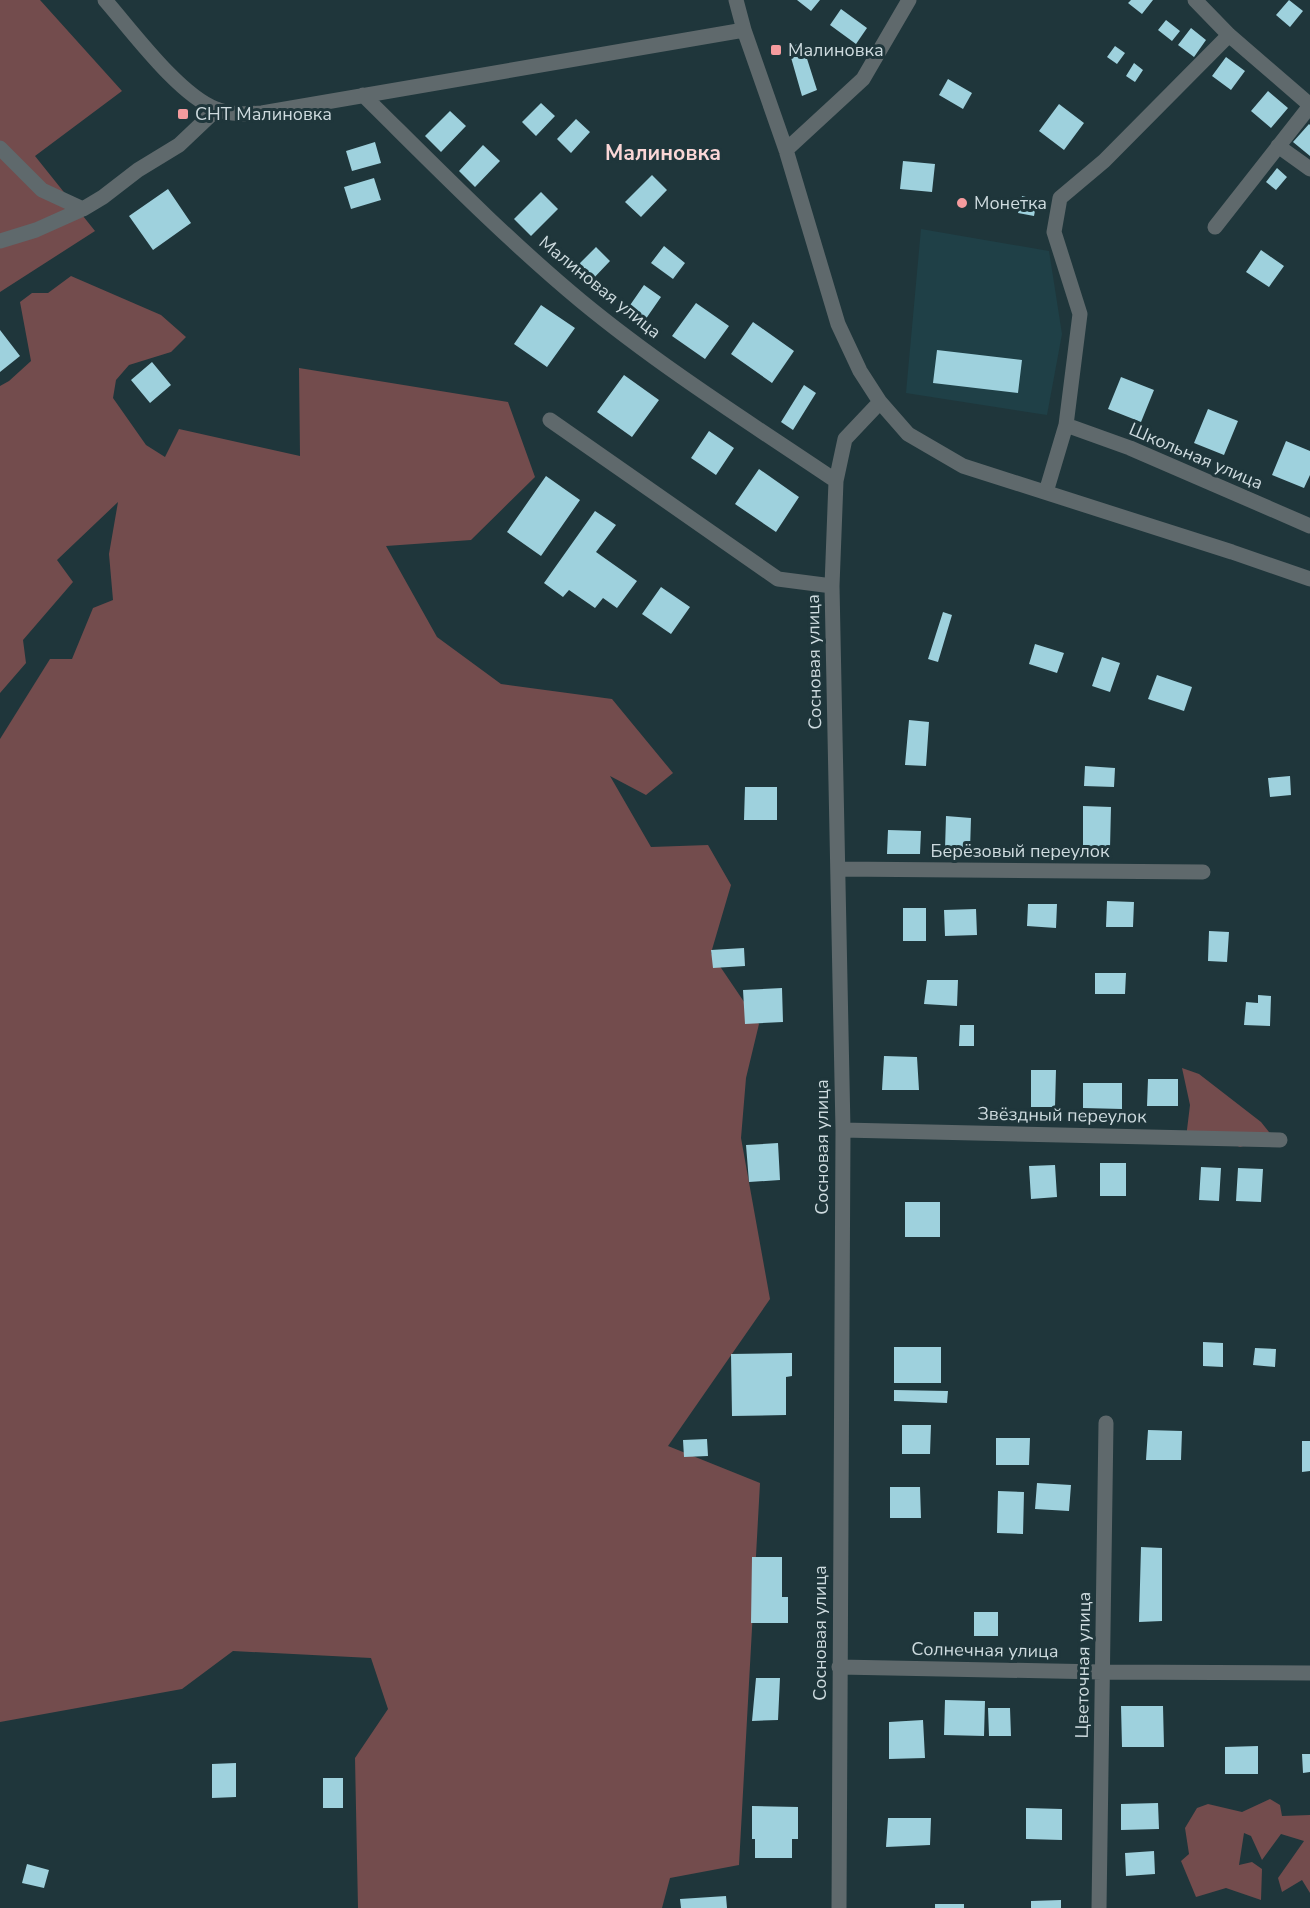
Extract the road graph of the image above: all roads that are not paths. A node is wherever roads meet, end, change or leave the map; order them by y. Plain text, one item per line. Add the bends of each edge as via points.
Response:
1 (105, 0) edge
2 (736, 0) edge
3 (909, 0) edge
4 (1195, 0) edge
5 (744, 30) junction
6 (1229, 35) junction
7 (363, 95) junction
8 (1310, 105) edge
9 (217, 109) junction
10 (1278, 146) junction
11 (0, 148) edge
12 (786, 150) junction
13 (1310, 169) edge
14 (82, 209) junction
15 (1215, 227) dead end
16 (0, 241) edge
17 (880, 402) junction
18 (550, 420) dead end
19 (1066, 425) junction
20 (836, 481) junction
21 (1046, 492) junction
22 (1310, 526) edge
23 (1310, 579) edge
24 (832, 586) junction
25 (838, 870) junction
26 (1203, 872) dead end
27 (843, 1130) junction
28 (1280, 1140) dead end
29 (1107, 1423) dead end
30 (839, 1667) junction
31 (1102, 1672) junction
32 (1310, 1673) edge
33 (839, 1908) edge
34 (1099, 1908) edge

1 - 9 street via 178,83
2 - 5 street
3 - 12 street via 863,79
4 - 6 street
5 - 7 street
5 - 12 street
6 - 8 street
6 - 19 street via 1104,160 1060,198 1054,232 1080,314
7 - 9 street via 262,112 239,114
7 - 20 street, Малиновая улица via 581,301 659,361
8 - 10 street
9 - 14 street via 179,145
10 - 13 street
10 - 15 street
11 - 14 street via 42,190
12 - 17 street via 838,324
14 - 16 street
17 - 20 street, Сосновая улица via 845,439
17 - 21 street via 908,434 963,466
18 - 24 street via 778,579
19 - 21 street
19 - 22 street, Школьная улица via 1130,448
20 - 24 street, Сосновая улица
21 - 23 street
24 - 25 street, Сосновая улица
25 - 26 street, Берёзовый переулок
25 - 27 street, Сосновая улица
27 - 28 street, Звёздный переулок
27 - 30 street, Сосновая улица
29 - 31 street, Цветочная улица
30 - 31 street, Солнечная улица
30 - 33 street, Сосновая улица
31 - 32 street, Солнечная улица
31 - 34 street, Цветочная улица

